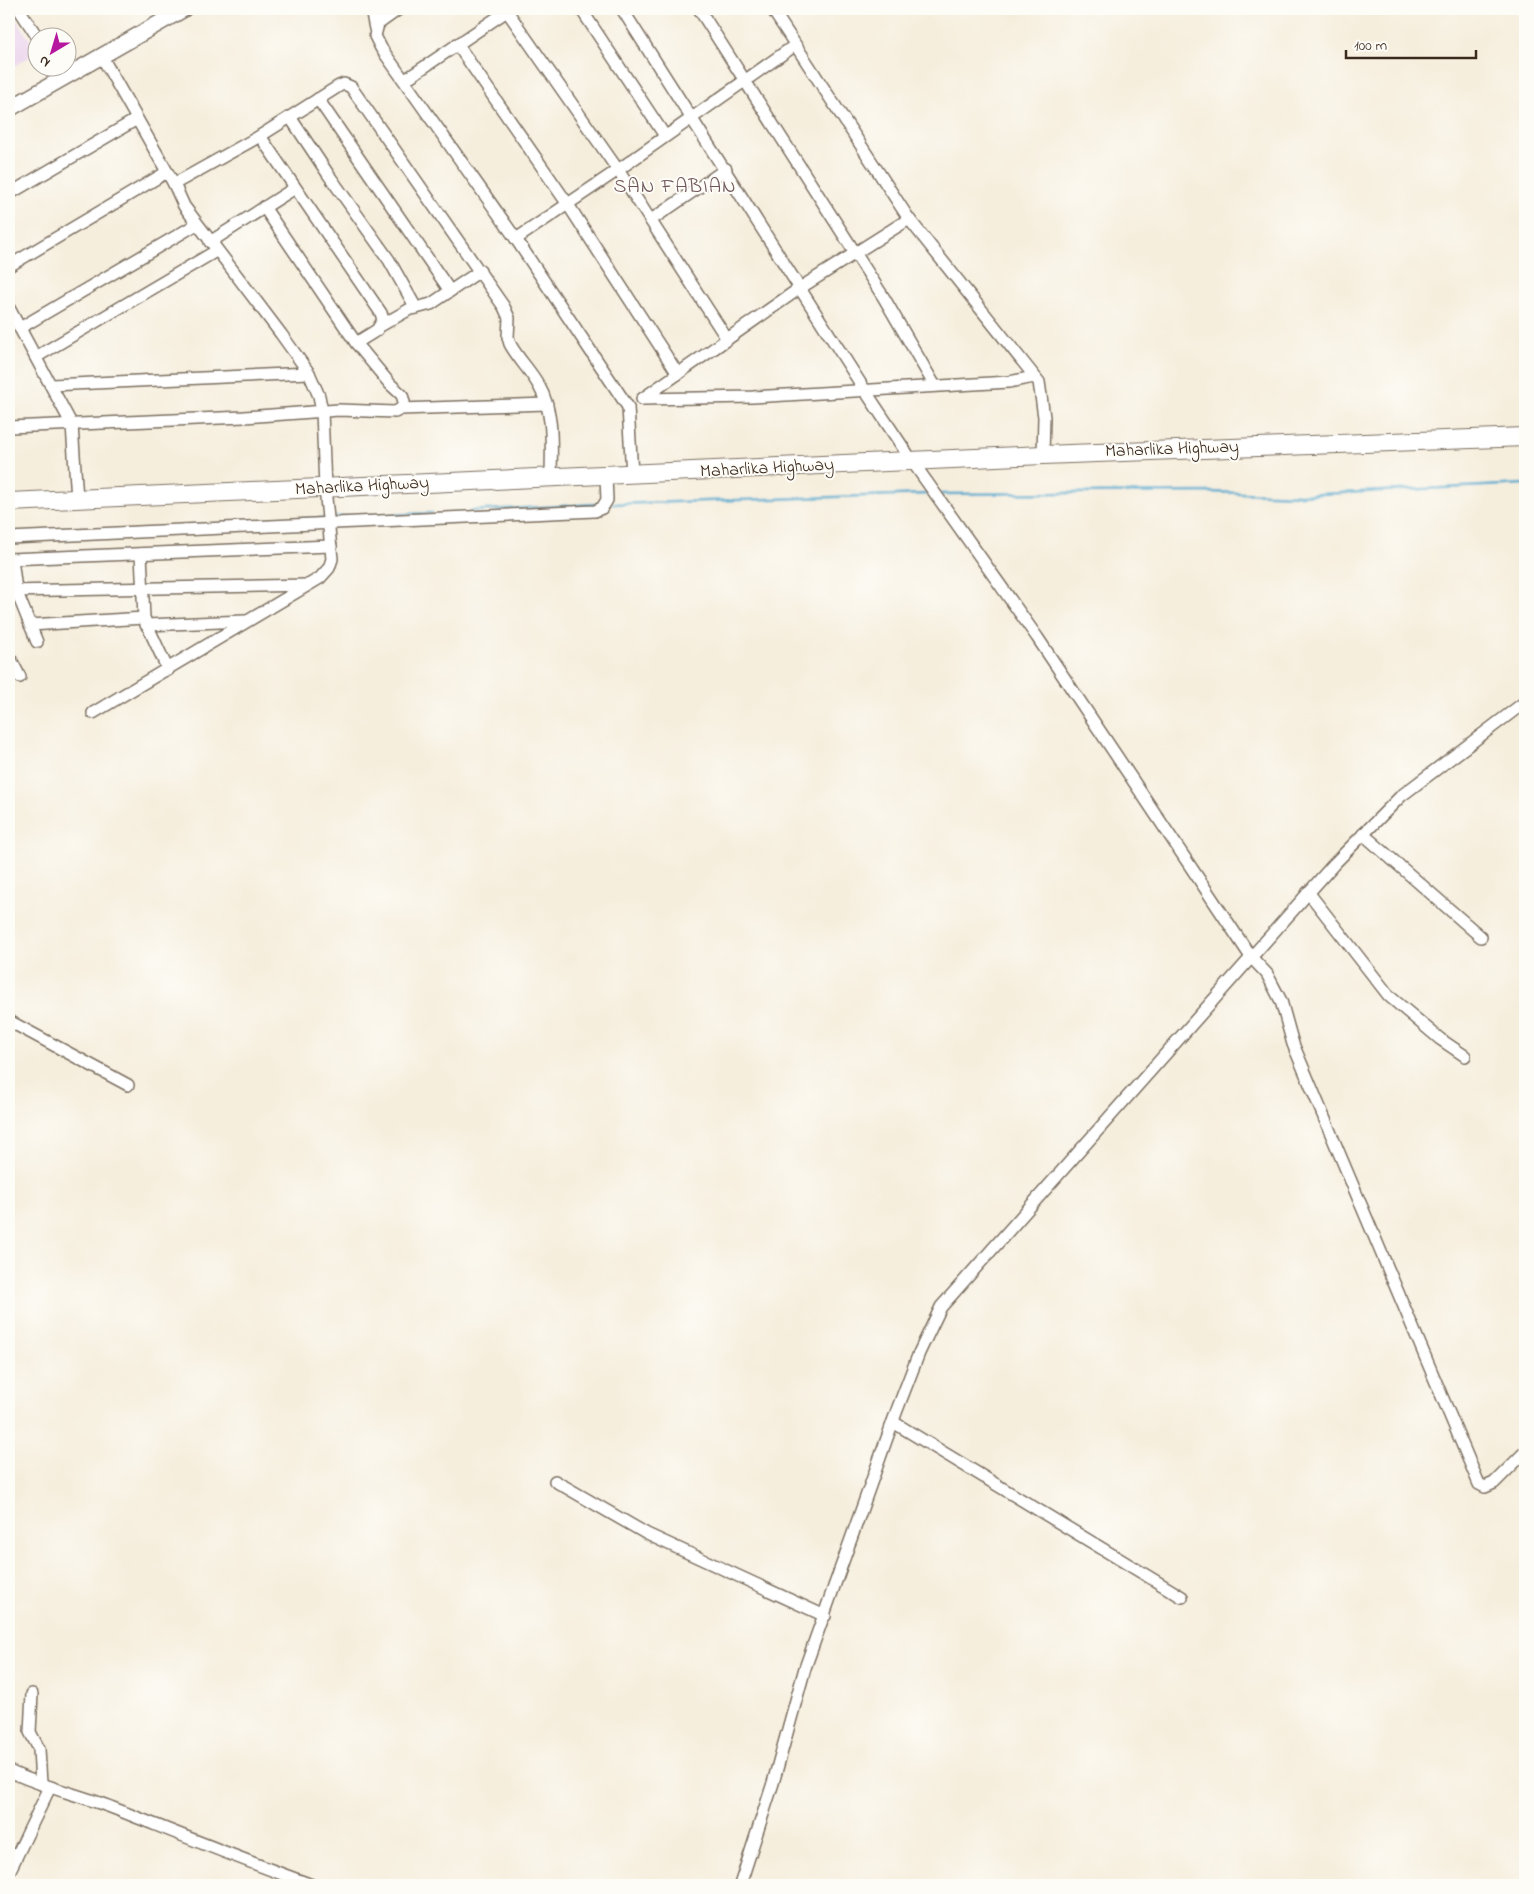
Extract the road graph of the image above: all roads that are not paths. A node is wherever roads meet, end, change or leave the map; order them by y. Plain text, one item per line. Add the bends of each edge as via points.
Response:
1 (19, 9) edge
2 (184, 9) edge
3 (371, 9) edge
4 (399, 9) edge
5 (581, 9) edge
6 (622, 9) edge
7 (699, 9) edge
8 (772, 9) edge
9 (509, 10) edge
10 (31, 28) edge
11 (375, 29) junction
12 (457, 44) junction
13 (794, 46) junction
14 (102, 56) junction
15 (78, 66) edge
16 (53, 78) edge
17 (405, 80) junction
18 (745, 81) junction
19 (318, 99) junction
20 (9, 109) edge
21 (290, 117) junction
22 (692, 117) junction
23 (137, 119) junction
24 (260, 136) junction
25 (665, 136) junction
26 (726, 169) junction
27 (618, 170) junction
28 (167, 172) junction
29 (174, 184) junction
30 (295, 188) junction
31 (9, 194) edge
32 (567, 203) junction
33 (264, 207) junction
34 (651, 220) junction
35 (909, 220) junction
36 (197, 224) junction
37 (516, 238) junction
38 (213, 246) junction
39 (855, 254) junction
40 (9, 266) edge
41 (480, 271) junction
42 (800, 288) junction
43 (450, 290) junction
44 (9, 308) edge
45 (416, 308) junction
46 (382, 325) junction
47 (20, 328) junction
48 (728, 339) junction
49 (356, 343) junction
50 (36, 357) junction
51 (309, 374) junction
52 (678, 374) junction
53 (1034, 377) junction
54 (51, 385) junction
55 (935, 386) junction
56 (864, 389) junction
57 (643, 398) junction
58 (547, 404) junction
59 (628, 407) junction
60 (401, 409) junction
61 (322, 411) junction
62 (72, 424) junction
63 (9, 427) edge
64 (1525, 437) edge
65 (1044, 455) junction
66 (912, 461) junction
67 (632, 475) junction
68 (606, 476) junction
69 (551, 479) junction
70 (325, 488) junction
71 (76, 500) junction
72 (9, 502) edge
73 (330, 524) junction
74 (9, 538) edge
75 (331, 546) junction
76 (142, 554) junction
77 (10, 559) edge
78 (307, 585) junction
79 (143, 586) junction
80 (12, 591) edge
81 (247, 621) junction
82 (145, 622) junction
83 (30, 625) junction
84 (37, 642) dead end
85 (9, 656) edge
86 (168, 670) junction
87 (20, 677) dead end
88 (1525, 702) edge
89 (93, 713) dead end
90 (1363, 834) junction
91 (1308, 892) junction
92 (1481, 937) dead end
93 (1251, 957) junction
94 (9, 1021) edge
95 (1465, 1056) dead end
96 (128, 1085) dead end
97 (893, 1422) junction
98 (1525, 1452) edge
99 (554, 1481) dead end
100 (1182, 1597) dead end
101 (825, 1616) junction
102 (32, 1694) dead end
103 (9, 1771) edge
104 (46, 1786) junction
105 (9, 1872) edge
106 (312, 1885) edge
107 (740, 1885) edge

1 - 10 street
2 - 14 main road
3 - 11 street
4 - 11 street via 383,19
5 - 25 street
6 - 22 street
7 - 18 street
8 - 13 street
9 - 12 street
9 - 27 street
11 - 17 street via 381,48
12 - 17 street
12 - 32 street
13 - 18 street
13 - 35 street
14 - 15 main road
14 - 23 street
16 - 20 main road
17 - 37 street
18 - 22 street
18 - 39 street
19 - 21 street
19 - 41 street via 344,84 351,87
19 - 43 street
21 - 24 street
21 - 45 street via 389,260
22 - 25 street
22 - 26 street
23 - 28 street
23 - 31 street
24 - 29 street
24 - 30 street
25 - 27 street
26 - 34 street
26 - 42 street
27 - 32 street
27 - 34 street
28 - 29 street
28 - 40 street
29 - 36 street
30 - 33 street
30 - 46 street via 381,313
32 - 37 street
32 - 52 street
33 - 38 street
33 - 49 street
34 - 48 street
35 - 39 street
35 - 53 street
36 - 38 street
36 - 47 street
37 - 59 street
38 - 50 street
38 - 51 street
39 - 42 street
39 - 55 street via 908,336
41 - 43 street
41 - 58 street via 509,318 508,337 513,349 539,386
42 - 48 street
42 - 56 street
43 - 45 street via 431,304
44 - 47 street
45 - 46 street
46 - 49 street
47 - 50 street
48 - 52 street
49 - 60 street via 402,395
50 - 54 street
51 - 54 street
51 - 61 street
52 - 57 street
53 - 55 street via 1010,382
53 - 65 street via 1042,392
54 - 62 street
55 - 56 street
56 - 57 street via 753,397
56 - 66 street
57 - 59 street
58 - 60 street
58 - 69 street
59 - 67 street
60 - 61 street via 395,412
61 - 62 street
61 - 70 street
62 - 63 street
62 - 71 street
64 - 65 highway, Maharlika Highway
65 - 66 highway, Maharlika Highway
66 - 67 highway, Maharlika Highway
66 - 93 street via 1038,637
67 - 68 highway, Maharlika Highway
68 - 69 highway, Maharlika Highway
68 - 73 street via 607,500 602,508 595,510
69 - 70 highway, Maharlika Highway
70 - 71 highway, Maharlika Highway
70 - 73 street
71 - 72 highway, Maharlika Highway
73 - 74 street
73 - 75 street
75 - 76 street
75 - 78 street via 329,568
76 - 77 street
76 - 79 street
77 - 80 street
78 - 79 street
78 - 81 street
79 - 80 street
79 - 82 street
80 - 83 street
81 - 82 street
81 - 86 street
82 - 83 street
82 - 86 street
83 - 84 street
85 - 87 street
86 - 89 street
88 - 90 street via 1401,796
90 - 91 street
90 - 92 street
91 - 93 street
91 - 95 street via 1388,996
93 - 97 street via 952,1293 932,1324
93 - 98 street via 1268,974 1280,1001 1293,1044 1479,1484 1489,1486
94 - 96 street
97 - 100 street
97 - 101 street
99 - 101 street via 647,1534
101 - 107 street via 805,1668
102 - 104 street via 30,1732 38,1749
103 - 104 street
104 - 105 street
104 - 106 street via 113,1808

